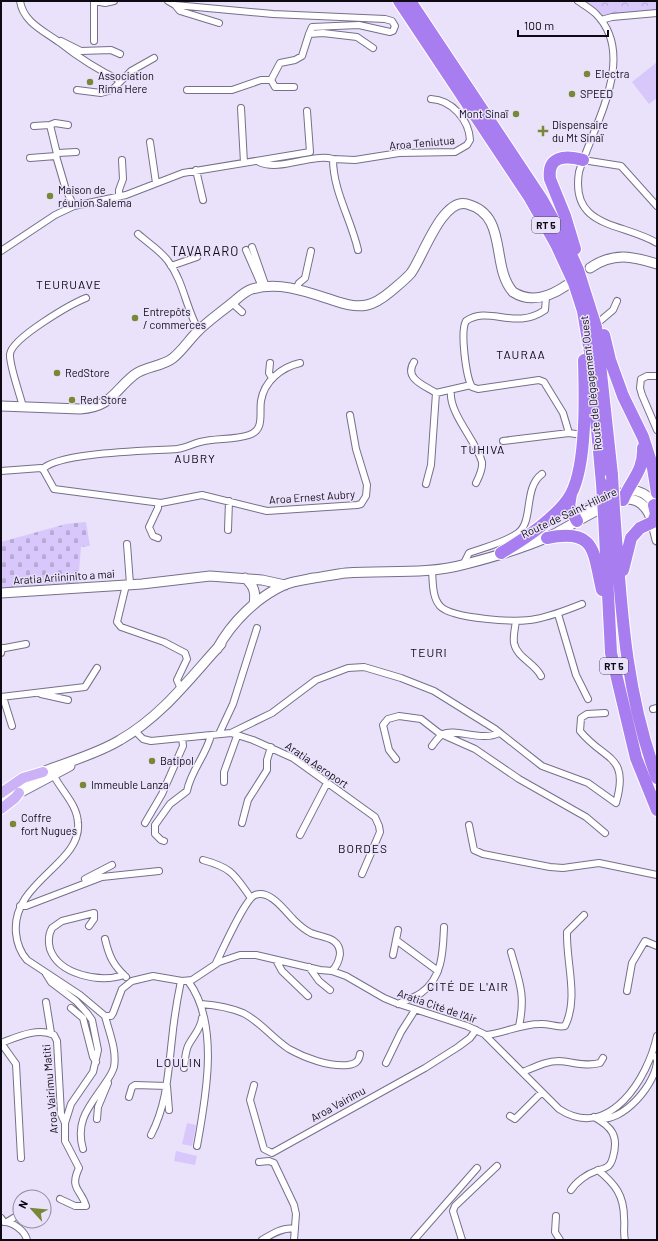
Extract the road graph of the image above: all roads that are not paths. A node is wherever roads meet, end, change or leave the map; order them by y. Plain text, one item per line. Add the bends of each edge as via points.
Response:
1 (20, 1) edge
2 (94, 1) edge
3 (114, 1) edge
4 (168, 1) edge
5 (400, 1) edge
6 (410, 1) edge
7 (578, 1) edge
8 (175, 6) junction
9 (657, 13) edge
10 (601, 20) junction
11 (219, 23) dead end
12 (309, 34) junction
13 (51, 38) junction
14 (94, 41) dead end
15 (373, 48) dead end
16 (120, 54) dead end
17 (154, 58) dead end
18 (271, 80) junction
19 (121, 82) junction
20 (294, 87) dead end
21 (77, 90) dead end
22 (187, 90) dead end
23 (431, 99) dead end
24 (241, 108) dead end
25 (307, 111) dead end
26 (50, 125) junction
27 (68, 125) dead end
28 (34, 126) dead end
29 (150, 142) dead end
30 (76, 152) dead end
31 (57, 155) junction
32 (30, 158) dead end
33 (122, 160) dead end
34 (333, 160) junction
35 (583, 160) junction
36 (258, 161) junction
37 (244, 163) junction
38 (196, 170) junction
39 (156, 183) junction
40 (119, 196) junction
41 (203, 200) dead end
42 (74, 206) junction
43 (657, 206) edge
44 (138, 234) dead end
45 (657, 243) edge
46 (252, 247) dead end
47 (246, 250) dead end
48 (358, 250) dead end
49 (1, 251) edge
50 (311, 251) dead end
51 (197, 257) dead end
52 (657, 264) edge
53 (171, 266) junction
54 (584, 269) junction
55 (567, 285) dead end
56 (264, 288) junction
57 (296, 289) junction
58 (585, 292) junction
59 (86, 298) dead end
60 (546, 298) junction
61 (617, 301) dead end
62 (232, 303) junction
63 (584, 311) junction
64 (242, 312) dead end
65 (600, 321) junction
66 (198, 331) junction
67 (414, 362) dead end
68 (270, 363) dead end
69 (300, 363) dead end
70 (657, 376) edge
71 (272, 378) junction
72 (471, 386) junction
73 (451, 390) junction
74 (436, 393) junction
75 (1, 406) edge
76 (23, 407) junction
77 (350, 415) dead end
78 (657, 430) edge
79 (569, 433) junction
80 (582, 435) junction
81 (643, 437) junction
82 (503, 441) dead end
83 (43, 469) junction
84 (1, 471) edge
85 (542, 474) dead end
86 (476, 483) dead end
87 (426, 484) dead end
88 (657, 493) edge
89 (571, 494) junction
90 (625, 495) junction
91 (229, 501) junction
92 (158, 503) junction
93 (656, 507) edge
94 (609, 512) junction
95 (576, 519) junction
96 (653, 522) junction
97 (228, 530) dead end
98 (158, 538) dead end
99 (547, 538) junction
100 (657, 540) edge
101 (127, 544) dead end
102 (501, 553) junction
103 (463, 565) junction
104 (432, 571) junction
105 (245, 578) junction
106 (314, 578) junction
107 (128, 584) junction
108 (252, 585) junction
109 (285, 585) junction
110 (620, 589) junction
111 (1, 593) edge
112 (272, 595) junction
113 (254, 604) junction
114 (582, 604) dead end
115 (558, 614) junction
116 (516, 621) junction
117 (257, 628) dead end
118 (26, 644) dead end
119 (217, 649) junction
120 (1, 653) edge
121 (610, 653) junction
122 (97, 668) dead end
123 (541, 676) dead end
124 (181, 689) junction
125 (29, 692) junction
126 (2, 697) edge
127 (588, 698) dead end
128 (68, 700) dead end
129 (605, 713) dead end
130 (12, 726) dead end
131 (135, 731) junction
132 (499, 733) junction
133 (219, 734) junction
134 (234, 734) junction
135 (443, 734) junction
136 (210, 735) junction
137 (182, 738) junction
138 (432, 746) dead end
139 (271, 747) junction
140 (396, 759) dead end
141 (49, 772) junction
142 (657, 778) edge
143 (224, 782) dead end
144 (327, 783) junction
145 (1, 793) edge
146 (18, 793) junction
147 (1, 798) edge
148 (1, 804) edge
149 (1, 809) edge
150 (657, 810) edge
151 (145, 823) dead end
152 (242, 823) dead end
153 (468, 825) dead end
154 (605, 833) dead end
155 (300, 835) dead end
156 (164, 841) dead end
157 (203, 860) dead end
158 (112, 865) dead end
159 (159, 872) dead end
160 (362, 874) dead end
161 (657, 875) edge
162 (64, 890) junction
163 (251, 898) junction
164 (20, 906) junction
165 (584, 915) dead end
166 (89, 926) dead end
167 (444, 926) dead end
168 (398, 930) dead end
169 (105, 939) dead end
170 (396, 940) junction
171 (657, 946) edge
172 (511, 952) dead end
173 (393, 955) dead end
174 (276, 960) junction
175 (215, 964) junction
176 (308, 967) junction
177 (332, 971) junction
178 (438, 971) junction
179 (45, 973) junction
180 (124, 976) junction
181 (180, 980) junction
182 (188, 981) junction
183 (130, 982) junction
184 (330, 990) dead end
185 (627, 992) dead end
186 (308, 996) dead end
187 (46, 1002) dead end
188 (398, 1004) junction
189 (202, 1007) junction
190 (71, 1008) dead end
191 (415, 1010) junction
192 (105, 1016) junction
193 (519, 1026) junction
194 (476, 1030) junction
195 (51, 1033) junction
196 (486, 1035) junction
197 (657, 1038) edge
198 (1, 1043) edge
199 (360, 1054) dead end
200 (652, 1054) junction
201 (603, 1058) dead end
202 (96, 1062) junction
203 (386, 1062) dead end
204 (184, 1068) dead end
205 (523, 1072) junction
206 (109, 1078) junction
207 (254, 1085) dead end
208 (167, 1086) junction
209 (542, 1092) junction
210 (129, 1096) dead end
211 (169, 1110) dead end
212 (510, 1116) dead end
213 (594, 1117) junction
214 (97, 1119) dead end
215 (65, 1123) junction
216 (151, 1135) dead end
217 (197, 1146) dead end
218 (83, 1149) dead end
219 (21, 1158) dead end
220 (260, 1162) dead end
221 (497, 1166) dead end
222 (477, 1168) dead end
223 (598, 1170) junction
224 (571, 1190) dead end
225 (60, 1199) dead end
226 (556, 1216) dead end
227 (1, 1218) edge
228 (12, 1219) edge
229 (7, 1222) junction
230 (294, 1229) junction
231 (624, 1239) edge
232 (27, 1240) edge
233 (262, 1240) edge
234 (294, 1240) edge
235 (414, 1240) edge
236 (462, 1240) edge
237 (560, 1240) edge

1 - 13 street via 29,20
2 - 3 street
2 - 14 street
4 - 8 street
5 - 63 highway, Route de Dégagement Ouest / RT 5 via 530,198 556,244
6 - 54 highway, Route de Dégagement Ouest / RT 5 via 541,198
7 - 10 street
8 - 11 street via 180,11
8 - 12 street via 279,15 385,19 392,21 395,26 394,31 390,32 359,26 312,27
9 - 10 street
10 - 35 street via 613,45 614,67 608,92
12 - 15 street via 357,37
12 - 18 street via 302,56 280,63
13 - 16 street via 80,51 111,50
13 - 19 street via 86,63
17 - 19 street via 131,71
18 - 20 street via 276,87
18 - 22 street via 261,80 232,90
19 - 21 street via 106,92
23 - 34 street, Aroa Teniutua via 442,101 460,115 470,133 470,140 462,149 455,152
24 - 37 street
25 - 36 street via 310,152
26 - 27 street
26 - 28 street
26 - 31 street
29 - 39 street
30 - 31 street
31 - 32 street
31 - 42 street via 66,190
33 - 40 street via 123,179
34 - 36 street, Aroa Teniutua via 268,164
34 - 48 street via 335,186
35 - 43 street via 621,166
35 - 45 street via 577,182 578,191 583,206 591,216
35 - 54 highway via 559,158 553,162 549,173
36 - 37 street
37 - 38 street
38 - 39 street
38 - 41 street
39 - 40 street
40 - 42 street
42 - 49 street
44 - 53 street via 161,252
46 - 56 street
47 - 56 street
50 - 57 street via 305,278
51 - 53 street
52 - 54 main road via 637,257 624,256
53 - 66 street
54 - 58 highway, Route de Dégagement Ouest / RT 5
55 - 60 main road
56 - 57 main road via 282,286
56 - 62 main road via 250,290
57 - 60 main road via 348,305 361,306 376,302 410,274 435,227 447,213 461,203 480,210 490,221 497,236 504,276 513,292 529,298
58 - 65 highway via 594,304
58 - 94 highway, Route de Dégagement Ouest / RT 5, bridge via 596,327 612,475
59 - 76 street via 57,312 12,348 11,358
60 - 72 street via 545,310 523,319 481,315 466,321 463,338
61 - 65 street via 613,310
62 - 64 street
62 - 66 main road
63 - 80 highway
63 - 94 highway, Route de Dégagement Ouest / RT 5, bridge via 595,394 602,484
65 - 81 highway via 623,396
66 - 76 main road via 173,358 136,374 105,402 80,409
67 - 74 street via 411,368 414,379
68 - 71 street via 269,373
69 - 71 street via 289,366
70 - 78 street via 647,376 640,382 642,395
71 - 83 street via 262,396 260,424 249,435 201,442 178,449 78,458 51,464
72 - 73 street
72 - 79 street via 484,390 542,380 563,413
73 - 74 street
73 - 86 street via 450,396 455,409 482,463 481,474
74 - 87 street via 431,465
75 - 76 main road
77 - 91 street, Aroa Ernest Aubry via 356,449 367,485 366,496 361,504 267,511
79 - 80 street
79 - 82 street
80 - 89 highway via 577,477
81 - 88 highway via 653,468
81 - 90 highway via 644,454 641,469
83 - 84 street
83 - 92 street, Aroa Ernest Aubry via 54,489
85 - 103 street via 531,491 524,526 520,531 494,545 469,553
89 - 95 highway via 569,506
89 - 102 highway via 530,535
90 - 93 main road, Route de Saint-Hilaire via 636,491 642,493 648,496
90 - 95 main road, Route de Saint-Hilaire
90 - 96 main road, Route de Saint-Hilaire via 628,499 641,503
91 - 92 street, Aroa Ernest Aubry via 202,495 176,502
91 - 97 street
92 - 98 street via 149,527 152,536
93 - 96 highway
94 - 110 highway, Route de Dégagement Ouest / RT 5
94 - 121 highway, Route de Dégagement Ouest / RT 5
95 - 99 main road, Route de Saint-Hilaire
95 - 102 main road, Route de Saint-Hilaire
96 - 100 main road, Route de Saint-Hilaire
96 - 110 highway via 640,528 631,538 625,556
99 - 102 main road, Route de Saint-Hilaire
99 - 121 highway via 575,535 591,546 604,596
101 - 107 street, Aratia Ariininito a mai
102 - 103 main road
103 - 104 main road
104 - 106 main road via 347,573
104 - 116 street via 435,597 444,609 469,616
105 - 107 main road, Aratia Ariininito a mai via 210,576
105 - 108 main road
105 - 109 main road, Aratia Ariininito a mai
106 - 109 main road
106 - 112 main road
107 - 111 main road, Aratia Ariininito a mai
107 - 124 street via 117,622 121,627 164,642 185,653 187,659 177,680
108 - 112 main road
108 - 113 main road
109 - 112 main road
110 - 142 highway, Route de Dégagement Ouest / RT 5 via 630,683
112 - 113 main road
112 - 119 main road
113 - 119 main road
114 - 115 street
115 - 116 street
115 - 127 street via 576,675
116 - 123 street via 516,648 538,669
117 - 133 street via 235,699
118 - 120 street via 2,648
119 - 124 main road
121 - 150 highway, Route de Dégagement Ouest / RT 5 via 636,758
122 - 125 street via 85,687
124 - 131 main road via 156,715
125 - 126 street
125 - 128 street
126 - 130 street
129 - 132 street via 587,714 581,718 580,731 617,763 620,783 616,802 588,783 542,766
131 - 137 street, Aratia Aeroport via 147,740
131 - 141 main road
132 - 134 street via 434,691 359,666 330,673 316,680 276,710
132 - 135 street via 489,737
133 - 134 street, Aratia Aeroport
133 - 136 street, Aratia Aeroport
134 - 139 street, Aratia Aeroport
134 - 143 street via 224,772
135 - 138 street
135 - 140 street via 421,719 399,716 388,719 383,725 389,750
135 - 154 street via 475,749 519,779 586,817
136 - 137 street, Aratia Aeroport
136 - 156 street via 206,752 190,777 188,791 170,804 155,825 155,834
137 - 151 street via 183,746 162,794
139 - 144 street, Aratia Aeroport via 293,758
139 - 152 street via 267,770 248,800
141 - 145 main road via 24,778
141 - 146 main road
141 - 147 main road
141 - 164 street via 72,804 78,818 78,831 70,850 30,891
144 - 155 street
144 - 160 street, Aratia Aeroport via 375,817 379,826 380,832
146 - 148 main road
146 - 149 main road
153 - 161 street via 474,850 483,854 550,867 599,864
157 - 163 street via 231,871
158 - 162 street
159 - 162 street via 107,876
162 - 164 street via 26,906
163 - 175 street
163 - 177 street via 256,894 266,895 306,930 333,940 339,947 340,954
164 - 179 street via 16,929 19,948 28,960
165 - 193 street via 567,932 572,996 565,1026 540,1023
166 - 180 street via 94,920 94,914 62,921 52,928 48,940 59,965 90,976
167 - 178 street
168 - 170 street
169 - 180 street via 111,960
170 - 173 street
170 - 178 street
171 - 185 street via 645,941 632,963
172 - 193 street via 522,990
174 - 175 street, Aratia Cité de l'Air via 245,954
174 - 176 street, Aratia Cité de l'Air
174 - 186 street via 282,971
175 - 182 street, Aratia Cité de l'Air via 197,978
176 - 177 street, Aratia Cité de l'Air
176 - 184 street
177 - 188 street, Aratia Cité de l'Air
178 - 188 street via 424,992
179 - 192 street via 80,995
179 - 202 street via 51,982 76,1001 92,1020 98,1050
180 - 183 street
181 - 182 street
181 - 183 street via 153,976
181 - 208 street
182 - 189 street
183 - 192 street via 122,989 111,1016
187 - 195 street, Aroa Vairimu Matiti
188 - 191 street, Aratia Cité de l'Air
189 - 199 street via 241,1012 259,1023 288,1048 322,1062 338,1066 355,1064
189 - 204 street via 200,1027 188,1047
189 - 217 street via 208,1046 206,1092
190 - 202 street via 84,1018
191 - 194 street, Aratia Cité de l'Air
191 - 203 street via 400,1032
192 - 206 street via 114,1051 114,1067
193 - 196 street via 503,1033
194 - 196 street, Aratia Cité de l'Air
194 - 207 street, Aroa Vairimu via 470,1038 425,1068 272,1153 264,1149 253,1114 250,1100
195 - 198 street, Aroa Vairimu Matiti via 24,1035
195 - 215 street, Aroa Vairimu Matiti via 57,1041 62,1114
196 - 205 street, Aratia Cité de l'Air
197 - 200 street, Aratia Cité de l'Air
198 - 219 street via 16,1064
200 - 213 street, Aratia Cité de l'Air via 641,1079 629,1095 609,1112
200 - 213 street, Aratia Cité de l'Air via 657,1059 654,1073 632,1105 612,1118
201 - 205 street via 600,1063 591,1065 548,1062
202 - 215 street via 71,1104
205 - 209 street, Aratia Cité de l'Air
206 - 214 street via 98,1107
206 - 218 street via 81,1120
208 - 210 street via 135,1085
208 - 211 street
208 - 216 street via 160,1114
209 - 212 street via 515,1119
209 - 213 street, Aratia Cité de l'Air via 567,1114
213 - 223 street via 610,1130 616,1142 612,1162 608,1167
215 - 225 street, Aroa Vairimu Matiti via 65,1141 79,1168 75,1184 86,1206 75,1206
220 - 230 street via 274,1163 294,1205
221 - 236 street via 455,1206 453,1211
222 - 235 street
223 - 224 street
223 - 231 street via 620,1193 624,1215
226 - 237 street via 555,1232
227 - 229 street
228 - 229 street
229 - 232 street via 26,1235
230 - 233 street via 281,1230
230 - 234 street

